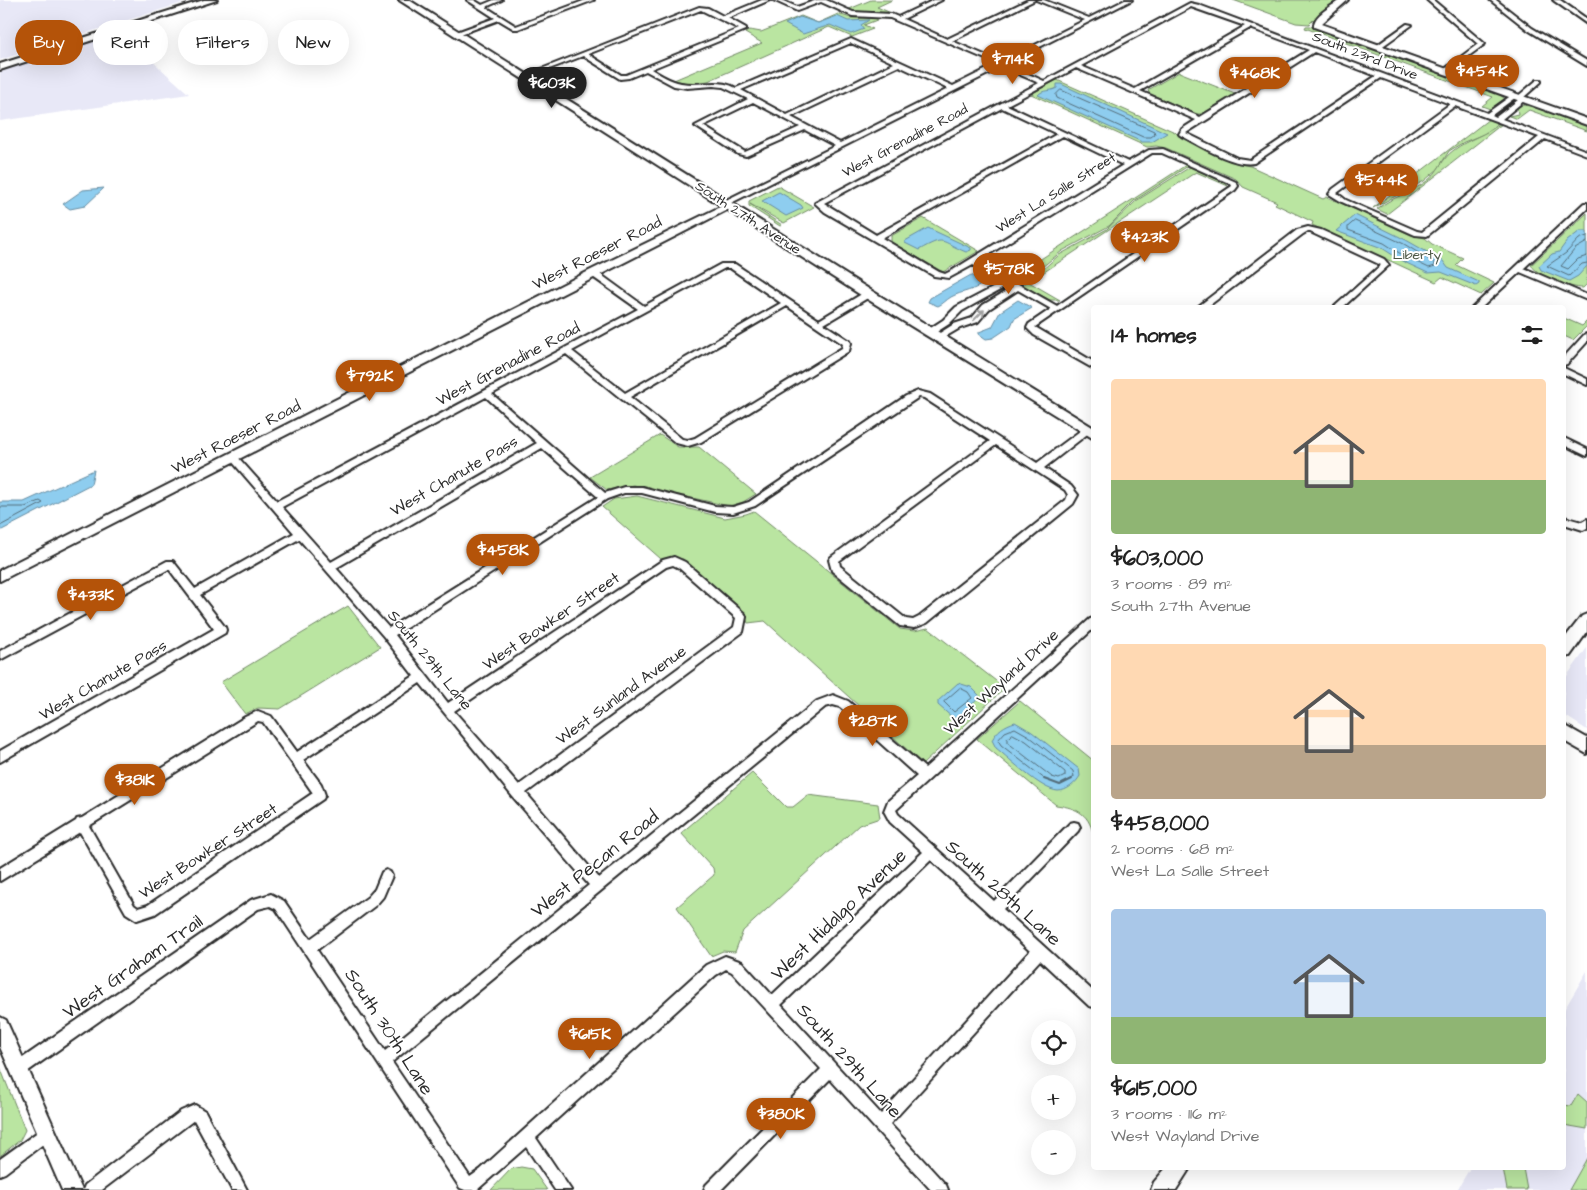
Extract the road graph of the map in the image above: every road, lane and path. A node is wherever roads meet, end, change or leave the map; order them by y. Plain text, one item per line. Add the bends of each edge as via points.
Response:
1 (212, 0) edge
2 (403, 0) edge
3 (470, 0) edge
4 (499, 0) edge
5 (591, 0) edge
6 (767, 0) edge
7 (776, 0) edge
8 (822, 0) edge
9 (939, 0) edge
10 (1032, 0) edge
11 (1039, 0) edge
12 (1128, 0) edge
13 (1344, 0) edge
14 (1430, 0) edge
15 (1493, 0) edge
16 (1556, 0) edge
17 (1190, 5) joint
18 (481, 7) junction
19 (498, 17) junction
20 (723, 18) junction
21 (898, 19) junction
22 (1089, 20) junction
23 (1587, 22) edge
24 (1409, 25) dead end
25 (1250, 26) junction
26 (455, 33) junction
27 (946, 41) junction
28 (1378, 47) junction
29 (1314, 50) junction
30 (583, 54) junction
31 (900, 63) junction
32 (1587, 64) edge
33 (1000, 65) junction
34 (1076, 66) junction
35 (0, 67) edge
36 (647, 69) junction
37 (1445, 71) junction
38 (1381, 75) junction
39 (524, 77) junction
40 (1539, 81) dead end
41 (1042, 84) junction
42 (954, 89) junction
43 (737, 90) junction
44 (1136, 91) junction
45 (1519, 98) junction
46 (754, 99) junction
47 (1455, 103) junction
48 (1002, 105) junction
49 (1488, 116) junction
50 (787, 117) junction
51 (1497, 119) junction
52 (1201, 120) junction
53 (1587, 122) edge
54 (805, 127) junction
55 (1062, 134) junction
56 (1544, 136) junction
57 (840, 146) junction
58 (1587, 153) edge
59 (1128, 164) junction
60 (727, 205) junction
61 (1587, 205) edge
62 (877, 238) junction
63 (972, 261) junction
64 (1518, 268) junction
65 (593, 273) junction
66 (1009, 282) junction
67 (1018, 286) junction
68 (868, 294) junction
69 (1585, 296) edge
70 (788, 302) junction
71 (1204, 305) edge
72 (1341, 305) edge
73 (1479, 305) edge
74 (643, 309) junction
75 (1057, 309) junction
76 (820, 323) junction
77 (933, 335) junction
78 (1586, 340) edge
79 (566, 350) junction
80 (1566, 360) edge
81 (1091, 364) edge
82 (1566, 373) edge
83 (1587, 382) edge
84 (486, 393) junction
85 (624, 397) junction
86 (1090, 432) edge
87 (996, 441) junction
88 (1566, 442) edge
89 (542, 444) junction
90 (1587, 453) edge
91 (233, 457) junction
92 (1037, 468) junction
93 (604, 498) junction
94 (276, 506) junction
95 (1566, 521) edge
96 (1585, 524) edge
97 (301, 534) junction
98 (330, 567) junction
99 (0, 576) edge
100 (194, 594) junction
101 (1587, 620) edge
102 (741, 622) joint
103 (1091, 625) edge
104 (388, 634) junction
105 (1566, 648) edge
106 (0, 656) edge
107 (422, 676) junction
108 (447, 710) junction
109 (1566, 733) edge
110 (1587, 747) edge
111 (0, 758) edge
112 (296, 758) junction
113 (924, 775) junction
114 (517, 793) junction
115 (890, 811) joint
116 (82, 824) junction
117 (1074, 827) dead end
118 (931, 852) junction
119 (0, 874) edge
120 (386, 876) dead end
121 (598, 886) junction
122 (271, 900) joint
123 (994, 910) junction
124 (309, 948) junction
125 (1039, 951) junction
126 (1091, 998) edge
127 (772, 1004) junction
128 (0, 1026) edge
129 (384, 1060) junction
130 (19, 1069) junction
131 (831, 1069) junction
132 (881, 1124) junction
133 (46, 1133) junction
134 (527, 1137) junction
135 (0, 1168) edge
136 (1177, 1170) edge
137 (72, 1190) edge
138 (90, 1190) edge
139 (240, 1190) edge
140 (564, 1190) edge
141 (711, 1190) edge
142 (941, 1190) edge
143 (1162, 1190) edge

1 - 35 main road
2 - 26 main road, South 27th Avenue
3 - 18 street
4 - 18 street
5 - 19 street via 516,28
6 - 20 street
7 - 8 street via 797,9
8 - 21 street via 848,13 885,14
9 - 21 street
10 - 27 street
11 - 22 street
12 - 22 street, West Roeser Road
13 - 28 street via 1316,23
14 - 37 street via 1482,44
15 - 32 street via 1530,30
16 - 23 street
17 - 25 street, South 23rd Drive
17 - 34 street, West Grenadine Road
18 - 19 street
19 - 26 street
20 - 30 street via 703,8
20 - 36 street via 744,29
21 - 27 street
22 - 33 street, West Roeser Road
24 - 28 street
25 - 29 street, South 23rd Drive
25 - 44 street
26 - 39 main road, South 27th Avenue
27 - 33 street
28 - 37 street
29 - 38 street, South 23rd Drive
29 - 52 street
30 - 36 street via 623,77
30 - 39 street
31 - 42 street
31 - 43 street via 851,41
31 - 50 street
33 - 41 street
33 - 42 street, West Roeser Road
34 - 41 street, West Grenadine Road
34 - 44 street
36 - 43 street via 682,86 716,84
37 - 45 street
38 - 47 street, South 23rd Drive
38 - 52 street via 1255,160 1247,162 1185,136 1182,132
39 - 60 main road, South 27th Avenue
40 - 45 street
41 - 48 street, West Grenadine Road
42 - 57 street, West Roeser Road
43 - 46 street
44 - 52 street
45 - 49 street
45 - 51 street
45 - 53 street
46 - 50 street
46 - 54 street via 698,126 746,154
47 - 49 street, South 23rd Drive
47 - 56 street via 1333,194 1421,234 1437,225
48 - 55 street
48 - 62 street, West Grenadine Road via 819,203
49 - 51 street, South 23rd Drive
50 - 54 street
51 - 56 street, South 23rd Drive
54 - 57 street
55 - 59 street
55 - 62 street
56 - 58 street, South 23rd Drive
57 - 60 street, West Roeser Road
59 - 63 street, West La Salle Street
59 - 75 street, West La Salle Street via 1149,152 1166,152 1235,186
60 - 65 street, West Roeser Road
60 - 68 main road, South 27th Avenue
61 - 64 street
62 - 63 street, West La Salle Street via 937,274 946,276
63 - 66 street
64 - 69 street
64 - 73 street
65 - 74 street
65 - 91 street, West Roeser Road
66 - 67 street
66 - 77 street via 958,309
67 - 75 street
77 -> 67 street via 975,320 986,307
68 - 76 street
68 - 77 main road, South 27th Avenue
70 - 74 street, West Grenadine Road via 728,265
70 - 76 street
70 - 85 street
71 - 72 street via 1308,229 1386,267
74 - 79 street, West Grenadine Road
75 - 81 street via 1031,328
76 - 85 street via 847,343 846,349 698,440 679,441
77 - 86 main road, South 27th Avenue
78 - 80 street
79 - 84 street, West Grenadine Road
79 - 85 street
82 - 83 street
84 - 89 street
84 - 94 street, West Grenadine Road
86 - 92 street
87 - 92 street
87 - 92 street via 834,560 835,568 904,622 914,624 924,620 1070,502 1073,495 1068,488
87 - 93 street via 927,396 918,394 752,504 732,510 715,509 642,490 624,490
88 - 90 street
89 - 93 street
89 - 98 street, West Chanute Pass
91 - 94 street, South 29th Lane
91 - 99 street, West Roeser Road
93 - 104 street
94 - 97 street, South 29th Lane
95 - 96 street
97 - 98 street, South 29th Lane
97 - 100 street
98 - 104 street, South 29th Lane
100 - 106 street via 170,564
100 - 111 street, West Chanute Pass via 222,630
101 - 105 main road
102 - 108 street, West Bowker Street via 733,610 682,564 674,561 663,564
102 - 114 street, West Sunland Avenue via 739,629
103 - 113 street, West Wayland Drive
104 - 107 street, South 29th Lane
107 - 108 street, South 29th Lane
107 - 112 street
108 - 114 street, South 29th Lane
109 - 110 main road
112 - 116 street via 267,718 258,716
112 - 116 street, West Bowker Street via 319,795 151,910 137,914 130,909
113 - 115 street, West Wayland Drive via 892,804
113 - 121 street, West Pecan Road via 844,704 833,700 821,704
114 - 121 street, South 29th Lane
115 - 118 street, South 28th Lane
116 - 119 street
117 - 123 street
118 - 123 street, South 28th Lane
118 - 127 street, West Hidalgo Avenue
120 - 124 street via 372,901
121 - 129 street, West Pecan Road
122 - 124 street, South 30th Lane via 280,905
122 - 130 street, West Graham Trail via 255,904
123 - 125 street, South 28th Lane
124 - 129 street, South 30th Lane
125 - 126 street, South 28th Lane
125 - 132 street
127 - 131 street, South 29th Lane
127 - 134 street, South 29th Lane via 737,967 725,962 710,970
128 - 130 street
129 - 134 street, South 30th Lane via 465,1183 472,1185
130 - 133 street
131 - 132 street, South 29th Lane
131 - 141 street
132 - 142 street, South 29th Lane
133 - 135 street
133 - 137 street
134 - 140 street
136 - 143 main road
138 - 139 street via 195,1112

